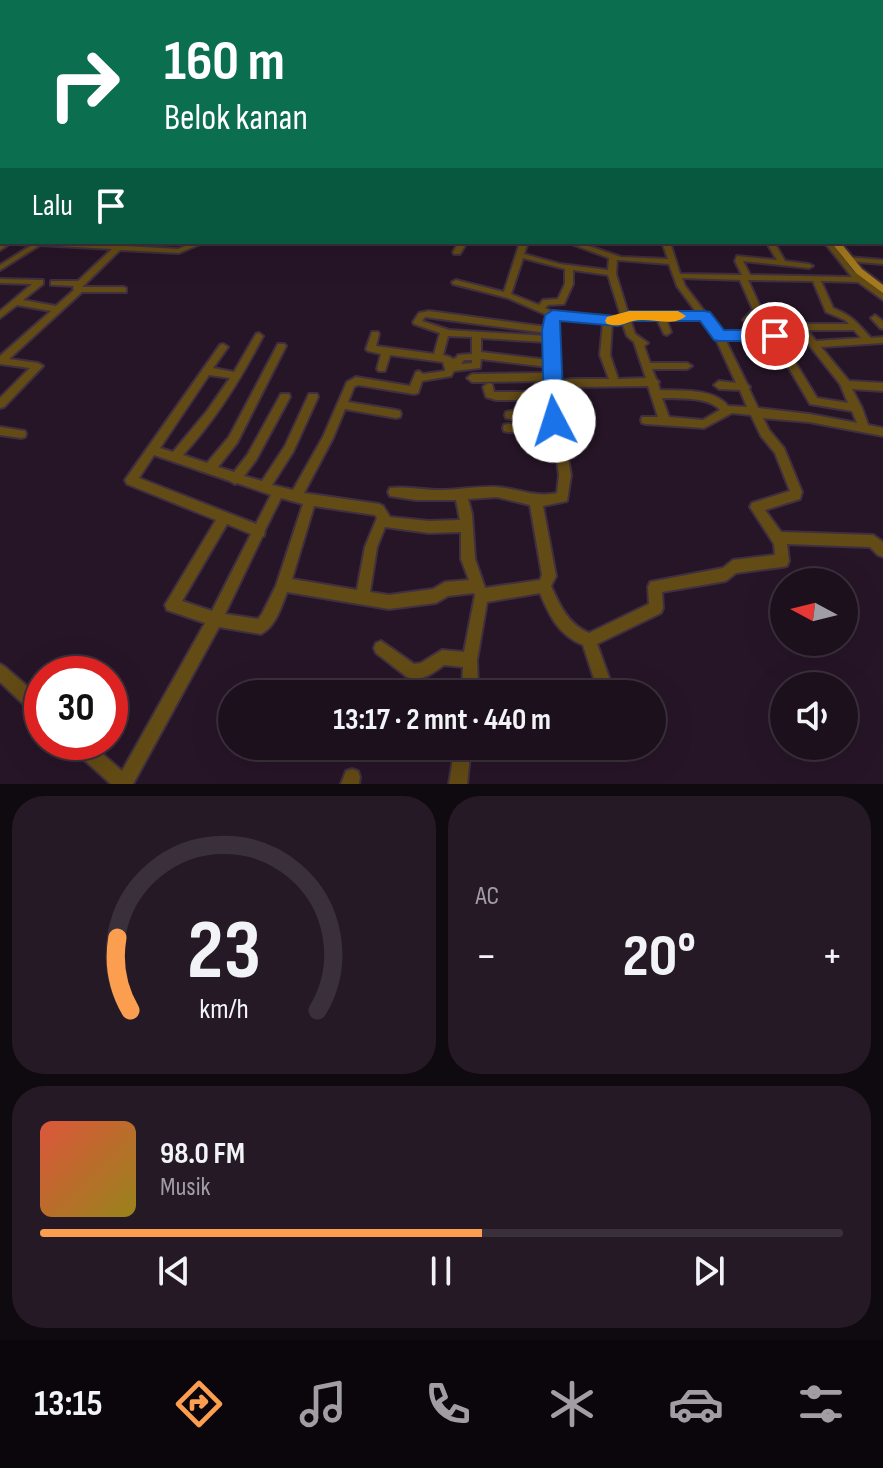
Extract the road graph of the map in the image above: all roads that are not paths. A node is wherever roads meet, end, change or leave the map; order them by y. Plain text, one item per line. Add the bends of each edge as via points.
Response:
1 (30, 244) edge
2 (196, 244) edge
3 (462, 244) edge
4 (523, 244) edge
5 (576, 244) edge
6 (667, 244) edge
7 (771, 244) edge
8 (829, 244) edge
9 (837, 244) edge
10 (37, 245) junction
11 (117, 249) junction
12 (457, 252) dead end
13 (520, 255) junction
14 (613, 256) junction
15 (848, 259) junction
16 (673, 262) junction
17 (782, 262) junction
18 (883, 262) edge
19 (809, 266) dead end
20 (0, 268) edge
21 (569, 268) junction
22 (612, 273) junction
23 (677, 276) junction
24 (745, 278) junction
25 (816, 279) junction
26 (865, 280) junction
27 (0, 281) edge
28 (456, 282) dead end
29 (54, 283) dead end
30 (80, 286) junction
31 (123, 290) dead end
32 (883, 290) edge
33 (507, 296) junction
34 (883, 297) edge
35 (8, 305) edge
36 (541, 308) junction
37 (57, 309) junction
38 (0, 315) edge
39 (553, 315) junction
40 (660, 316) junction
41 (704, 316) junction
42 (625, 317) junction
43 (875, 318) dead end
44 (608, 320) junction
45 (747, 320) dead end
46 (883, 326) edge
47 (858, 327) junction
48 (445, 332) junction
49 (667, 332) dead end
50 (804, 332) junction
51 (375, 334) dead end
52 (476, 335) junction
53 (550, 335) junction
54 (259, 336) dead end
55 (719, 336) junction
56 (775, 336) junction
57 (883, 340) edge
58 (869, 341) junction
59 (815, 344) junction
60 (281, 346) dead end
61 (223, 347) dead end
62 (386, 352) junction
63 (477, 356) junction
64 (1, 360) edge
65 (445, 363) junction
66 (553, 364) junction
67 (648, 366) junction
68 (687, 366) dead end
69 (382, 369) dead end
70 (209, 371) junction
71 (237, 376) junction
72 (472, 378) dead end
73 (654, 382) junction
74 (615, 383) junction
75 (719, 385) dead end
76 (846, 385) junction
77 (488, 387) dead end
78 (552, 387) junction
79 (745, 387) junction
80 (883, 387) edge
81 (658, 394) junction
82 (285, 397) dead end
83 (313, 397) dead end
84 (0, 404) edge
85 (342, 405) junction
86 (857, 408) junction
87 (727, 412) junction
88 (758, 412) junction
89 (396, 414) dead end
90 (553, 414) junction
91 (510, 415) dead end
92 (646, 420) dead end
93 (665, 421) junction
94 (864, 427) junction
95 (508, 428) dead end
96 (556, 430) junction
97 (0, 431) edge
98 (883, 432) edge
99 (21, 434) dead end
100 (153, 450) junction
101 (176, 456) junction
102 (209, 470) junction
103 (235, 479) junction
104 (271, 490) junction
105 (394, 492) dead end
106 (461, 495) junction
107 (303, 498) junction
108 (536, 502) junction
109 (224, 518) junction
110 (383, 518) junction
111 (465, 526) junction
112 (260, 532) junction
113 (778, 539) junction
114 (883, 551) edge
115 (282, 584) junction
116 (544, 586) junction
117 (479, 591) junction
118 (362, 598) junction
119 (215, 619) junction
120 (589, 640) junction
121 (381, 648) dead end
122 (470, 660) junction
123 (0, 672) edge
124 (470, 680) edge
125 (602, 680) edge
126 (24, 694) edge
127 (97, 760) edge
128 (461, 760) edge
129 (124, 784) edge
130 (458, 784) edge

1 - 10 street
2 - 11 street via 179,251
3 - 12 street
4 - 13 street
5 - 14 street
6 - 16 street
7 - 17 street
8 - 26 street via 851,273
9 - 15 main road
10 - 11 street
10 - 20 street
11 - 30 street
13 - 21 street
13 - 33 street
14 - 16 street
14 - 22 street
15 - 18 street
15 - 26 main road
16 - 23 street
17 - 19 street
17 - 24 street via 739,259
21 - 22 street
21 - 36 street via 561,302 546,302
22 - 42 street
23 - 24 street
23 - 41 street
24 - 25 street
24 - 45 street via 758,311
25 - 26 street
25 - 47 street via 830,310
26 - 32 main road
26 - 34 street
27 - 35 street via 40,282
28 - 33 street
29 - 30 street
30 - 31 street
30 - 37 street
33 - 36 street
35 - 37 street
35 - 38 street
36 - 39 street
37 - 64 street
39 - 44 street
39 - 53 street
40 - 41 street
40 - 42 street
40 - 49 street
41 - 55 street
42 - 44 street
42 - 67 street
43 - 46 street
44 - 74 street via 605,355
47 - 50 street via 804,327
47 - 58 street
48 - 52 street
48 - 53 street via 417,322 429,314
48 - 65 street
50 - 56 street
50 - 59 street
51 - 62 street via 371,349
52 - 53 street
52 - 63 street
53 - 66 street
54 - 71 street
55 - 56 street
55 - 79 street
56 - 86 street via 814,401
57 - 58 street
58 - 59 street
59 - 76 street
60 - 102 street via 233,440
61 - 70 street
62 - 65 street
62 - 69 street
63 - 65 street via 477,366
63 - 66 street
64 - 84 street via 38,367
65 - 85 street via 448,374 419,377 414,390 356,381
66 - 78 street
67 - 68 street
67 - 73 street
70 - 71 street
70 - 100 street
71 - 101 street
72 - 78 street
73 - 74 street
73 - 81 street
74 - 78 street
75 - 79 street
76 - 80 street
76 - 86 street
77 - 78 street via 498,396
78 - 90 street
79 - 88 street
81 - 87 street via 697,396 719,402
81 - 93 street
82 - 103 street
83 - 104 street
85 - 89 street
85 - 107 street
86 - 94 street
87 - 88 street
87 - 93 street via 704,424
88 - 94 street
88 - 113 street via 796,492 756,507
90 - 91 street
90 - 96 street
92 - 93 street
94 - 98 street
95 - 96 street
96 - 108 street via 565,495
97 - 99 street
100 - 101 street
100 - 109 street via 133,482
101 - 102 street
102 - 103 street
103 - 104 street
104 - 107 street
104 - 112 street
105 - 106 street
106 - 108 street via 488,492
106 - 111 street
107 - 110 street via 379,510
107 - 115 street
108 - 116 street via 549,576
109 - 112 street
109 - 119 street via 172,604
110 - 111 street via 429,527
110 - 118 street via 371,547
111 - 117 street via 468,559
112 - 119 street
113 - 114 street via 873,541
113 - 120 street via 782,561 659,585 656,608
115 - 118 street
115 - 119 street via 264,625
116 - 117 street
116 - 120 street via 563,626
117 - 118 street via 445,589 436,596 401,601
117 - 122 street
119 - 129 street
120 - 125 street
121 - 122 street via 412,672 442,657
122 - 124 street
123 - 126 street
127 - 129 street
128 - 130 street

